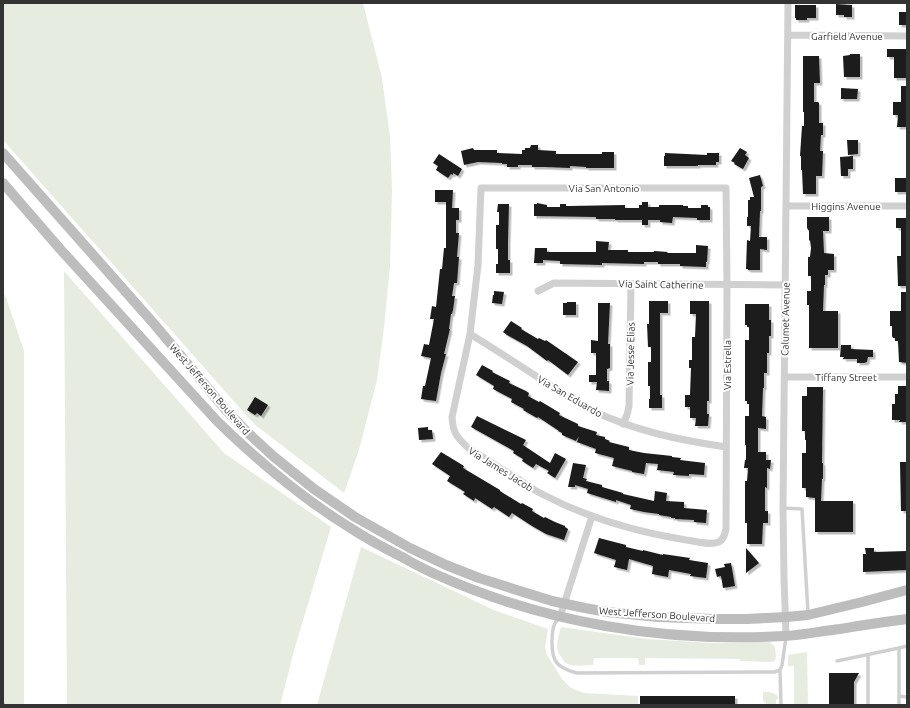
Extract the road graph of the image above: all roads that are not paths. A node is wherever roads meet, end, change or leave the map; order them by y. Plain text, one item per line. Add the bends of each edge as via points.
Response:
1 (788, 3) edge
2 (788, 35) junction
3 (907, 36) edge
4 (3, 154) edge
5 (3, 183) edge
6 (481, 188) joint
7 (726, 188) joint
8 (786, 206) junction
9 (907, 206) edge
10 (631, 284) junction
11 (727, 285) junction
12 (786, 285) junction
13 (538, 291) dead end
14 (470, 334) junction
15 (785, 377) junction
16 (907, 377) edge
17 (623, 424) junction
18 (726, 447) junction
19 (273, 456) junction
20 (265, 466) junction
21 (783, 508) junction
22 (592, 516) junction
23 (721, 541) joint
24 (907, 590) edge
25 (564, 604) junction
26 (808, 615) junction
27 (560, 617) junction
28 (786, 617) junction
29 (907, 619) edge
30 (786, 636) junction
31 (907, 646) edge
32 (898, 648) junction
33 (868, 655) junction
34 (837, 662) dead end
35 (780, 670) junction
36 (899, 696) junction
37 (907, 696) edge
38 (781, 705) edge
39 (868, 705) edge
40 (899, 705) edge

1 - 2 street, Calumet Avenue
2 - 3 street, Garfield Avenue
2 - 8 street, Calumet Avenue
4 - 19 main road, West Jefferson Boulevard via 150,319 226,410
5 - 20 main road, West Jefferson Boulevard via 216,421
6 - 7 street, Via San Antonio
6 - 14 street, Via James Jacob via 478,265
7 - 11 street, Via Estrella
8 - 9 street, Higgins Avenue
8 - 12 street, Calumet Avenue
10 - 11 street, Via Saint Catherine
10 - 13 street, Via Saint Catherine via 554,283
10 - 17 street, Via Jesse Elias via 629,406
11 - 12 street, Via Saint Catherine
11 - 18 street, Via Estrella
12 - 15 street, Calumet Avenue
14 - 17 street, Via San Eduardo via 590,410
14 - 22 street, Via James Jacob via 452,417 456,437 467,447 543,495
15 - 16 street, Tiffany Street
15 - 21 street, Calumet Avenue
17 - 18 street, Via San Eduardo via 662,436
18 - 23 street, Via Estrella via 726,529
19 - 20 main road
19 - 25 main road, West Jefferson Boulevard via 355,518 410,548 479,578
20 - 27 main road, West Jefferson Boulevard via 305,498 387,550 434,574 495,597
21 - 26 lane via 802,509
21 - 28 street, Calumet Avenue
22 - 23 street, Via James Jacob via 674,538 706,543
22 - 25 street
24 - 26 main road, West Jefferson Boulevard
25 - 27 street
25 - 28 main road, West Jefferson Boulevard via 607,612 658,617 747,620
26 - 28 main road, West Jefferson Boulevard
27 - 30 main road, West Jefferson Boulevard via 673,635
27 - 35 lane via 555,623 552,635 552,651 556,661 572,672
28 - 30 street, Calumet Avenue
29 - 30 main road, West Jefferson Boulevard
30 - 35 lane
31 - 32 lane
32 - 33 lane
32 - 36 lane
33 - 34 lane
33 - 39 lane
35 - 38 lane
36 - 37 lane
36 - 40 lane

